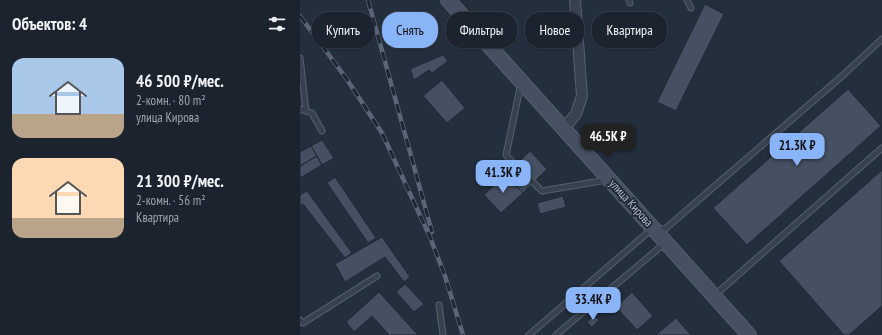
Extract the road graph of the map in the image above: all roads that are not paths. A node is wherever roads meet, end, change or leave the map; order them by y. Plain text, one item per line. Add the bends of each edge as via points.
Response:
1 (448, 0) edge
2 (575, 0) edge
3 (687, 0) edge
4 (691, 8) dead end
5 (882, 39) edge
6 (300, 58) edge
7 (521, 82) junction
8 (300, 109) edge
9 (306, 111) junction
10 (564, 128) junction
11 (322, 131) dead end
12 (882, 148) edge
13 (610, 179) junction
14 (661, 233) junction
15 (377, 276) dead end
16 (714, 296) junction
17 (439, 305) dead end
18 (300, 320) edge
19 (443, 335) edge
20 (529, 335) edge
21 (556, 335) edge
22 (749, 335) edge

1 - 7 main road, улица Кирова
2 - 10 street via 582,96 576,114
3 - 4 lane
5 - 14 lane
6 - 9 lane
7 - 10 main road, улица Кирова
7 - 13 lane via 506,155 516,166 542,191
8 - 9 lane
9 - 11 lane via 312,114
10 - 13 main road, улица Кирова
12 - 16 lane
13 - 14 main road, улица Кирова
14 - 16 main road, улица Кирова
14 - 20 lane
14 - 21 lane
15 - 18 lane via 303,323
16 - 22 main road, улица Кирова
17 - 19 lane

